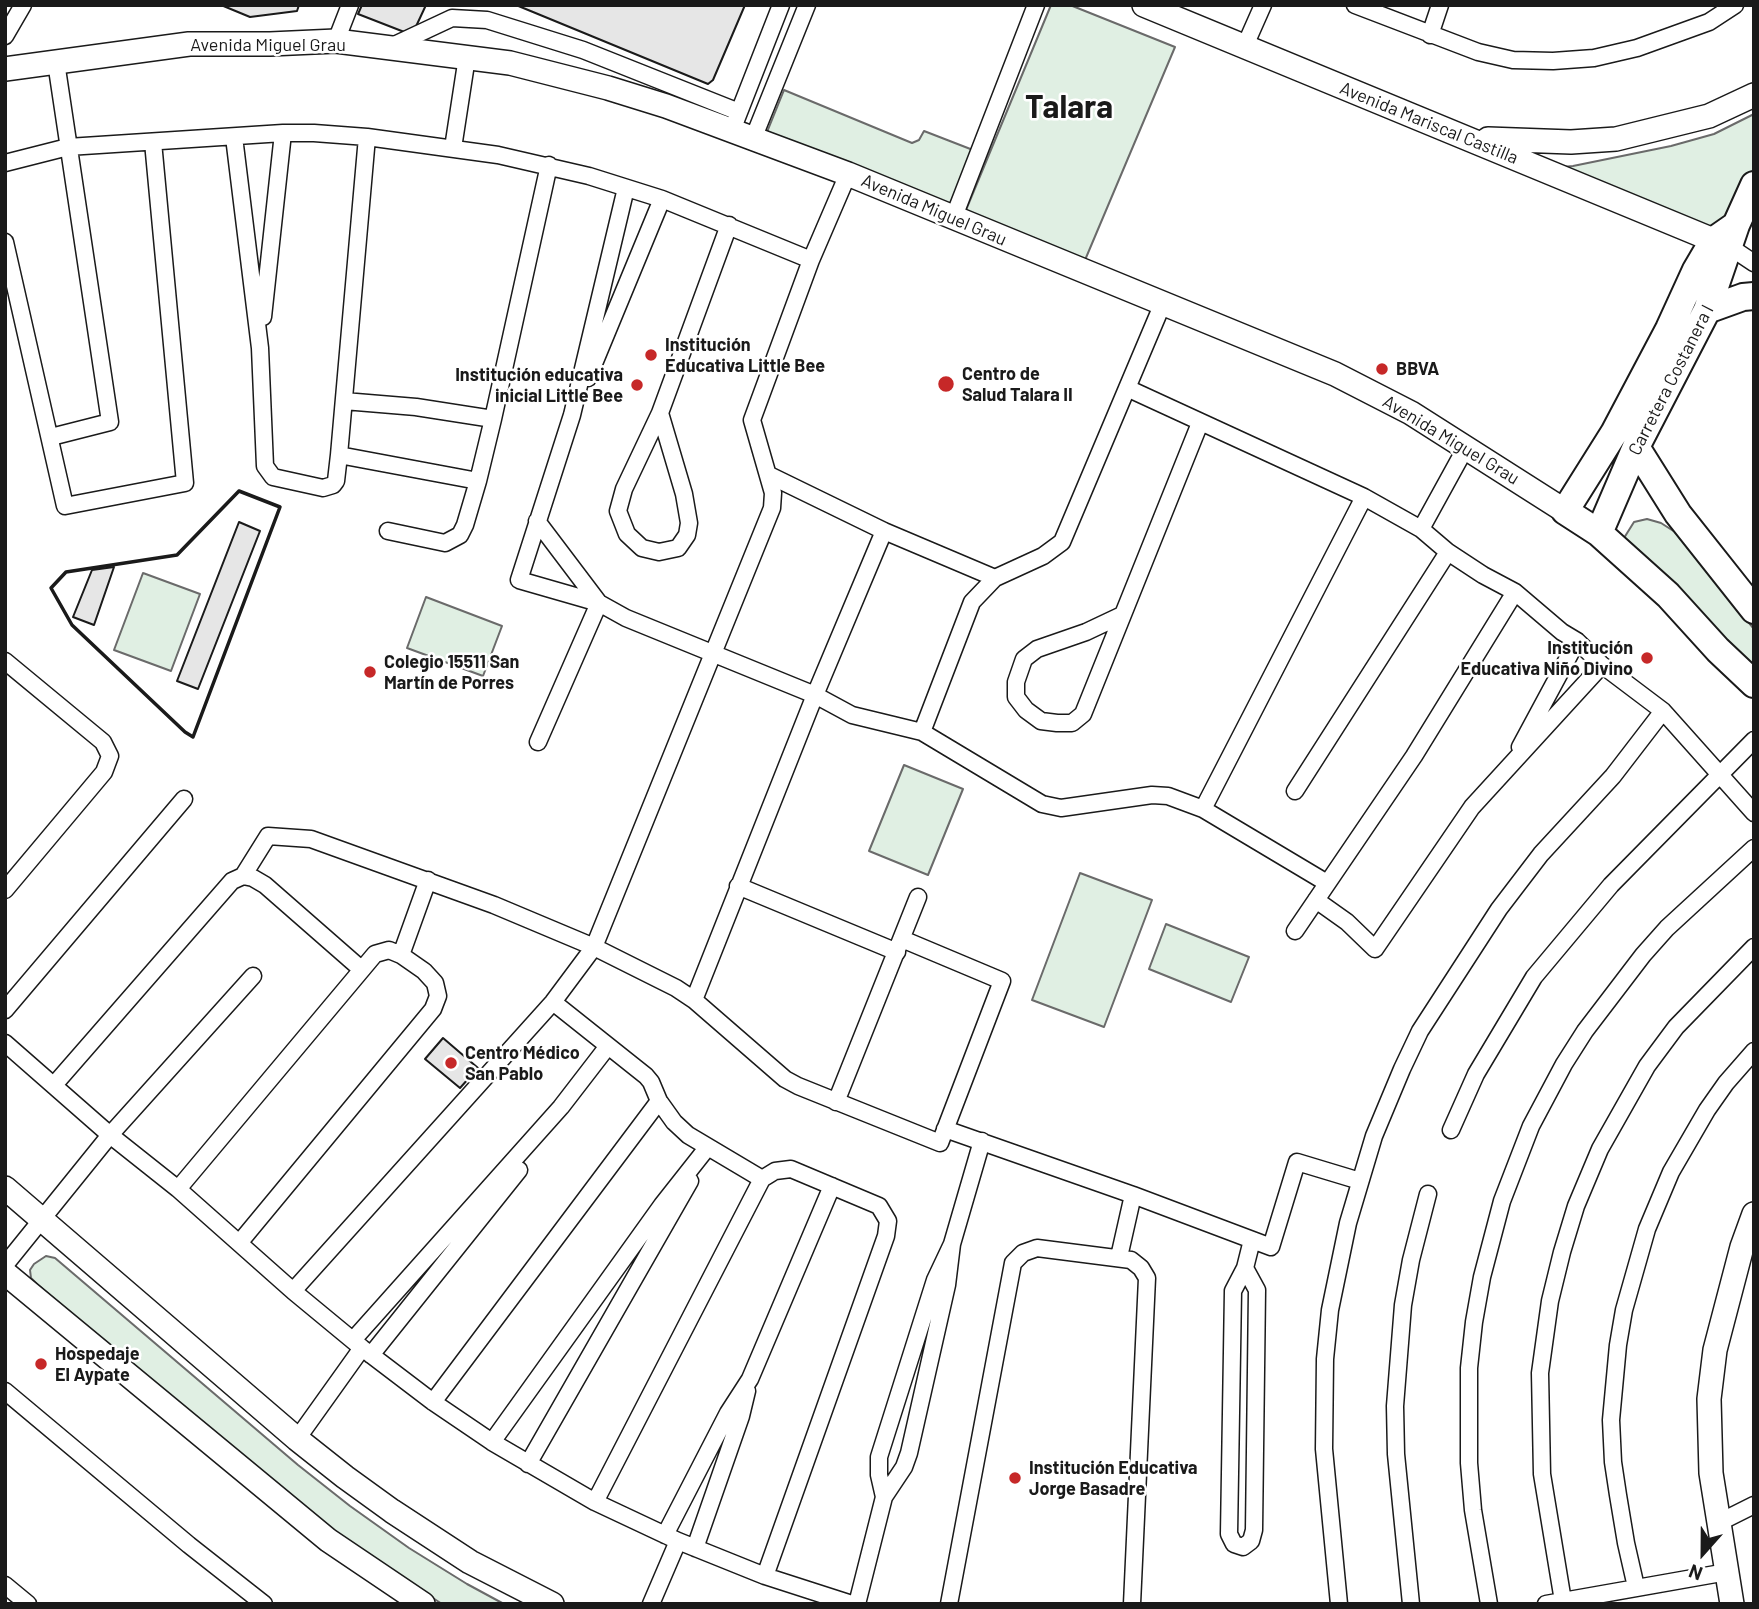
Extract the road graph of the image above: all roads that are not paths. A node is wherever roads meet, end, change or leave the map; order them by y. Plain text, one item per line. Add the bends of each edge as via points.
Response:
1 (23, 5) edge
2 (350, 5) edge
3 (781, 5) edge
4 (807, 5) edge
5 (1036, 5) edge
6 (1144, 5) edge
7 (1263, 5) edge
8 (1355, 5) edge
9 (1440, 5) edge
10 (1735, 5) edge
11 (5, 36) edge
12 (1430, 36) junction
13 (336, 41) junction
14 (1244, 48) junction
15 (387, 49) junction
16 (467, 57) junction
17 (56, 62) junction
18 (5, 69) edge
19 (1754, 95) edge
20 (741, 127) junction
21 (283, 134) junction
22 (234, 136) junction
23 (367, 137) junction
24 (1468, 138) junction
25 (153, 142) junction
26 (68, 147) junction
27 (453, 148) junction
28 (5, 163) edge
29 (549, 165) junction
30 (848, 174) junction
31 (1754, 186) edge
32 (626, 188) junction
33 (662, 199) junction
34 (953, 219) junction
35 (729, 225) junction
36 (273, 229) junction
37 (246, 231) junction
38 (1727, 238) junction
39 (5, 242) edge
40 (811, 260) junction
41 (1754, 262) edge
42 (1754, 296) edge
43 (1163, 303) junction
44 (1707, 310) junction
45 (260, 348) junction
46 (1127, 388) junction
47 (344, 401) junction
48 (660, 413) junction
49 (572, 415) junction
50 (493, 419) junction
51 (1200, 423) junction
52 (51, 437) junction
53 (1636, 447) junction
54 (1465, 449) junction
55 (339, 455) junction
56 (769, 475) junction
57 (478, 481) junction
58 (1364, 497) junction
59 (1565, 510) junction
60 (537, 521) junction
61 (1420, 529) junction
62 (388, 531) dead end
63 (884, 531) junction
64 (1599, 533) junction
65 (1448, 552) junction
66 (995, 578) junction
67 (1516, 592) junction
68 (599, 603) junction
69 (1754, 610) edge
70 (1122, 615) junction
71 (1577, 641) junction
72 (712, 654) junction
73 (5, 661) edge
74 (1602, 665) junction
75 (1754, 684) edge
76 (815, 695) junction
77 (1663, 711) junction
78 (922, 732) junction
79 (1754, 740) edge
80 (538, 742) dead end
81 (1510, 766) junction
82 (1718, 774) junction
83 (1295, 791) dead end
84 (184, 799) dead end
85 (1203, 809) junction
86 (1754, 813) edge
87 (1754, 848) edge
88 (243, 876) junction
89 (428, 880) junction
90 (1327, 883) junction
91 (738, 886) junction
92 (5, 890) edge
93 (918, 897) dead end
94 (1316, 900) junction
95 (1295, 931) dead end
96 (899, 945) junction
97 (594, 947) junction
98 (1754, 947) edge
99 (401, 955) junction
100 (361, 969) junction
101 (253, 976) dead end
102 (694, 1000) junction
103 (552, 1002) junction
104 (5, 1010) edge
105 (5, 1043) edge
106 (608, 1046) junction
107 (1754, 1051) edge
108 (54, 1085) junction
109 (659, 1101) junction
110 (836, 1102) junction
111 (561, 1107) junction
112 (946, 1129) junction
113 (1451, 1130) dead end
114 (110, 1135) junction
115 (982, 1142) junction
116 (707, 1148) junction
117 (762, 1179) junction
118 (1360, 1181) junction
119 (832, 1186) junction
120 (5, 1188) edge
121 (178, 1189) junction
122 (1428, 1194) dead end
123 (1133, 1195) junction
124 (1754, 1214) edge
125 (43, 1219) junction
126 (1252, 1240) junction
127 (240, 1242) junction
128 (952, 1244) junction
129 (1119, 1257) junction
130 (5, 1265) edge
131 (1245, 1268) junction
132 (5, 1273) edge
133 (293, 1291) junction
134 (362, 1348) junction
135 (750, 1379) junction
136 (5, 1391) edge
137 (433, 1402) junction
138 (297, 1439) junction
139 (492, 1442) junction
140 (528, 1464) junction
141 (884, 1497) junction
142 (594, 1502) junction
143 (1754, 1505) edge
144 (1718, 1523) junction
145 (671, 1538) junction
146 (695, 1548) junction
147 (1727, 1572) junction
148 (765, 1576) junction
149 (5, 1585) edge
150 (1636, 1587) junction
151 (1555, 1602) edge
152 (28, 1604) edge
153 (264, 1604) edge
154 (423, 1604) edge
155 (552, 1604) edge
156 (651, 1604) edge
157 (854, 1604) edge
158 (948, 1604) edge
159 (1132, 1604) edge
160 (1339, 1604) edge
161 (1411, 1604) edge
162 (1489, 1604) edge
163 (1732, 1604) edge

1 - 11 street
2 - 13 street
3 - 20 street
4 - 20 street
5 - 34 street
6 - 14 main road, Avenida Mariscal Castilla
7 - 14 street
8 - 12 street
9 - 12 street
10 - 12 street via 1678,35 1594,58 1513,60
13 - 15 main road, Avenida Miguel Grau
13 - 17 main road, Avenida Miguel Grau via 189,44
14 - 24 main road, Avenida Mariscal Castilla
15 - 16 main road, Avenida Miguel Grau
15 - 20 street via 452,19 487,20 583,50
16 - 20 main road, Avenida Miguel Grau via 510,63
16 - 27 street
17 - 18 main road, Avenida Miguel Grau
17 - 26 street
19 - 24 main road via 1709,116 1616,139
20 - 30 main road, Avenida Miguel Grau
21 - 22 street
21 - 23 street
21 - 36 street
22 - 25 street
22 - 37 street
23 - 27 street
23 - 47 street
24 - 38 main road, Avenida Mariscal Castilla
25 - 26 street
25 - 52 street via 185,483 65,506
26 - 28 street
26 - 52 street via 110,422
27 - 29 street
29 - 32 street
29 - 50 street
30 - 34 main road, Avenida Miguel Grau
30 - 40 street
31 - 38 main road, Carretera Costanera I
32 - 33 street
32 - 49 street
33 - 35 street
33 - 49 street
34 - 43 main road, Avenida Miguel Grau
35 - 40 street
35 - 48 street
36 - 37 street
36 - 45 street
37 - 45 street
38 - 41 street
38 - 44 main road, Carretera Costanera I
38 - 59 main road, Carretera Costanera I via 1696,270 1614,433
39 - 52 street
40 - 56 street via 752,420
42 - 44 main road
43 - 46 street
43 - 54 main road, Avenida Miguel Grau via 1335,374
44 - 53 main road, Carretera Costanera I
45 - 55 street via 267,471 278,478 328,487 336,481
46 - 51 street
46 - 66 street via 1062,542
47 - 50 street
47 - 55 street
48 - 48 street via 618,511 627,534 642,548 659,552 678,548 689,523
49 - 60 street
50 - 57 street
51 - 58 street
51 - 70 street
53 - 64 main road, Carretera Costanera I
53 - 69 main road via 1678,514
54 - 59 main road, Avenida Miguel Grau
54 - 61 street
55 - 57 street
56 - 63 street
56 - 72 street via 772,508
57 - 62 street via 465,525 452,541 445,544
58 - 61 street
58 - 85 street
59 - 64 main road, Avenida Miguel Grau
60 - 68 street
60 - 68 street via 519,580
61 - 65 street
63 - 66 street
63 - 76 street
64 - 75 main road, Avenida Miguel Grau via 1668,595
65 - 67 street
65 - 83 street
66 - 78 street via 972,602
67 - 71 street
67 - 90 street via 1414,756
68 - 72 street
68 - 80 street
70 - 70 street via 1037,649 1024,659 1016,697 1026,710 1041,721 1057,723 1072,723 1083,714
71 - 74 street
71 - 81 street
72 - 76 street
72 - 97 street
73 - 92 street via 103,742 110,756 104,772
74 - 77 street
74 - 81 street
76 - 78 street via 852,715
76 - 91 street
77 - 82 street
77 - 118 street via 1614,776 1541,854 1463,961 1402,1069
78 - 85 street via 1042,804 1061,808 1152,795
79 - 82 street
81 - 94 street via 1472,807 1374,949
82 - 86 street
82 - 113 street via 1611,885 1534,977 1476,1074
84 - 104 street
85 - 90 street
87 - 162 street via 1667,928 1585,1031 1541,1105 1516,1161 1482,1277 1469,1368 1470,1475
88 - 89 street via 268,836 311,839
88 - 100 street via 265,886
88 - 108 street via 232,881
89 - 97 street
89 - 99 street
90 - 94 street
91 - 96 street
91 - 102 street
93 - 96 street
94 - 95 street
96 - 110 street
96 - 112 street via 1002,981
97 - 102 street
97 - 103 street
98 - 151 street via 1676,1027 1647,1066 1600,1149 1562,1252 1540,1373 1542,1475
99 - 100 street via 389,950 375,954
99 - 127 street via 435,983 438,996 433,1009
100 - 121 street
101 - 114 street
102 - 110 street via 785,1079
103 - 106 street
103 - 133 street
105 - 108 street
106 - 109 street via 652,1082
106 - 111 street
107 - 150 street via 1707,1110 1671,1172 1647,1229 1624,1310 1611,1420 1618,1495
108 - 114 street
109 - 116 street via 681,1129
109 - 137 street
110 - 112 street via 940,1143
111 - 134 street
111 - 134 street via 517,1173
112 - 115 street
114 - 121 street
114 - 125 street
115 - 123 street
115 - 128 street
116 - 117 street
116 - 139 street
116 - 140 street
117 - 119 street via 791,1169
117 - 142 street
118 - 126 street via 1297,1162 1271,1247
118 - 160 street via 1330,1310 1325,1370 1325,1461
119 - 135 street
119 - 148 street via 879,1206 888,1221 886,1236
120 - 125 main road
121 - 127 street
122 - 161 street via 1403,1305 1395,1406
123 - 126 street
123 - 129 street
124 - 144 main road via 1715,1350 1709,1399
125 - 130 street
125 - 138 main road
126 - 131 street
127 - 133 street
128 - 141 street via 909,1453
128 - 141 street via 935,1280 880,1457
129 - 158 street via 1037,1248 1013,1263
129 - 159 street via 1131,1260 1147,1278
131 - 131 street via 1233,1291 1228,1534 1234,1544 1243,1547 1254,1530 1257,1290
132 - 154 main road via 328,1540
133 - 134 street
134 - 137 street
134 - 138 street
135 - 145 street via 728,1413
135 - 146 street
136 - 153 street
137 - 139 street
138 - 155 main road via 434,1539
139 - 140 street
140 - 142 street
141 - 157 street
142 - 145 street
143 - 144 street
144 - 147 main road
145 - 146 street
145 - 156 street
146 - 148 street
147 - 150 street
147 - 163 main road
148 - 157 street
149 - 152 street
150 - 151 street

